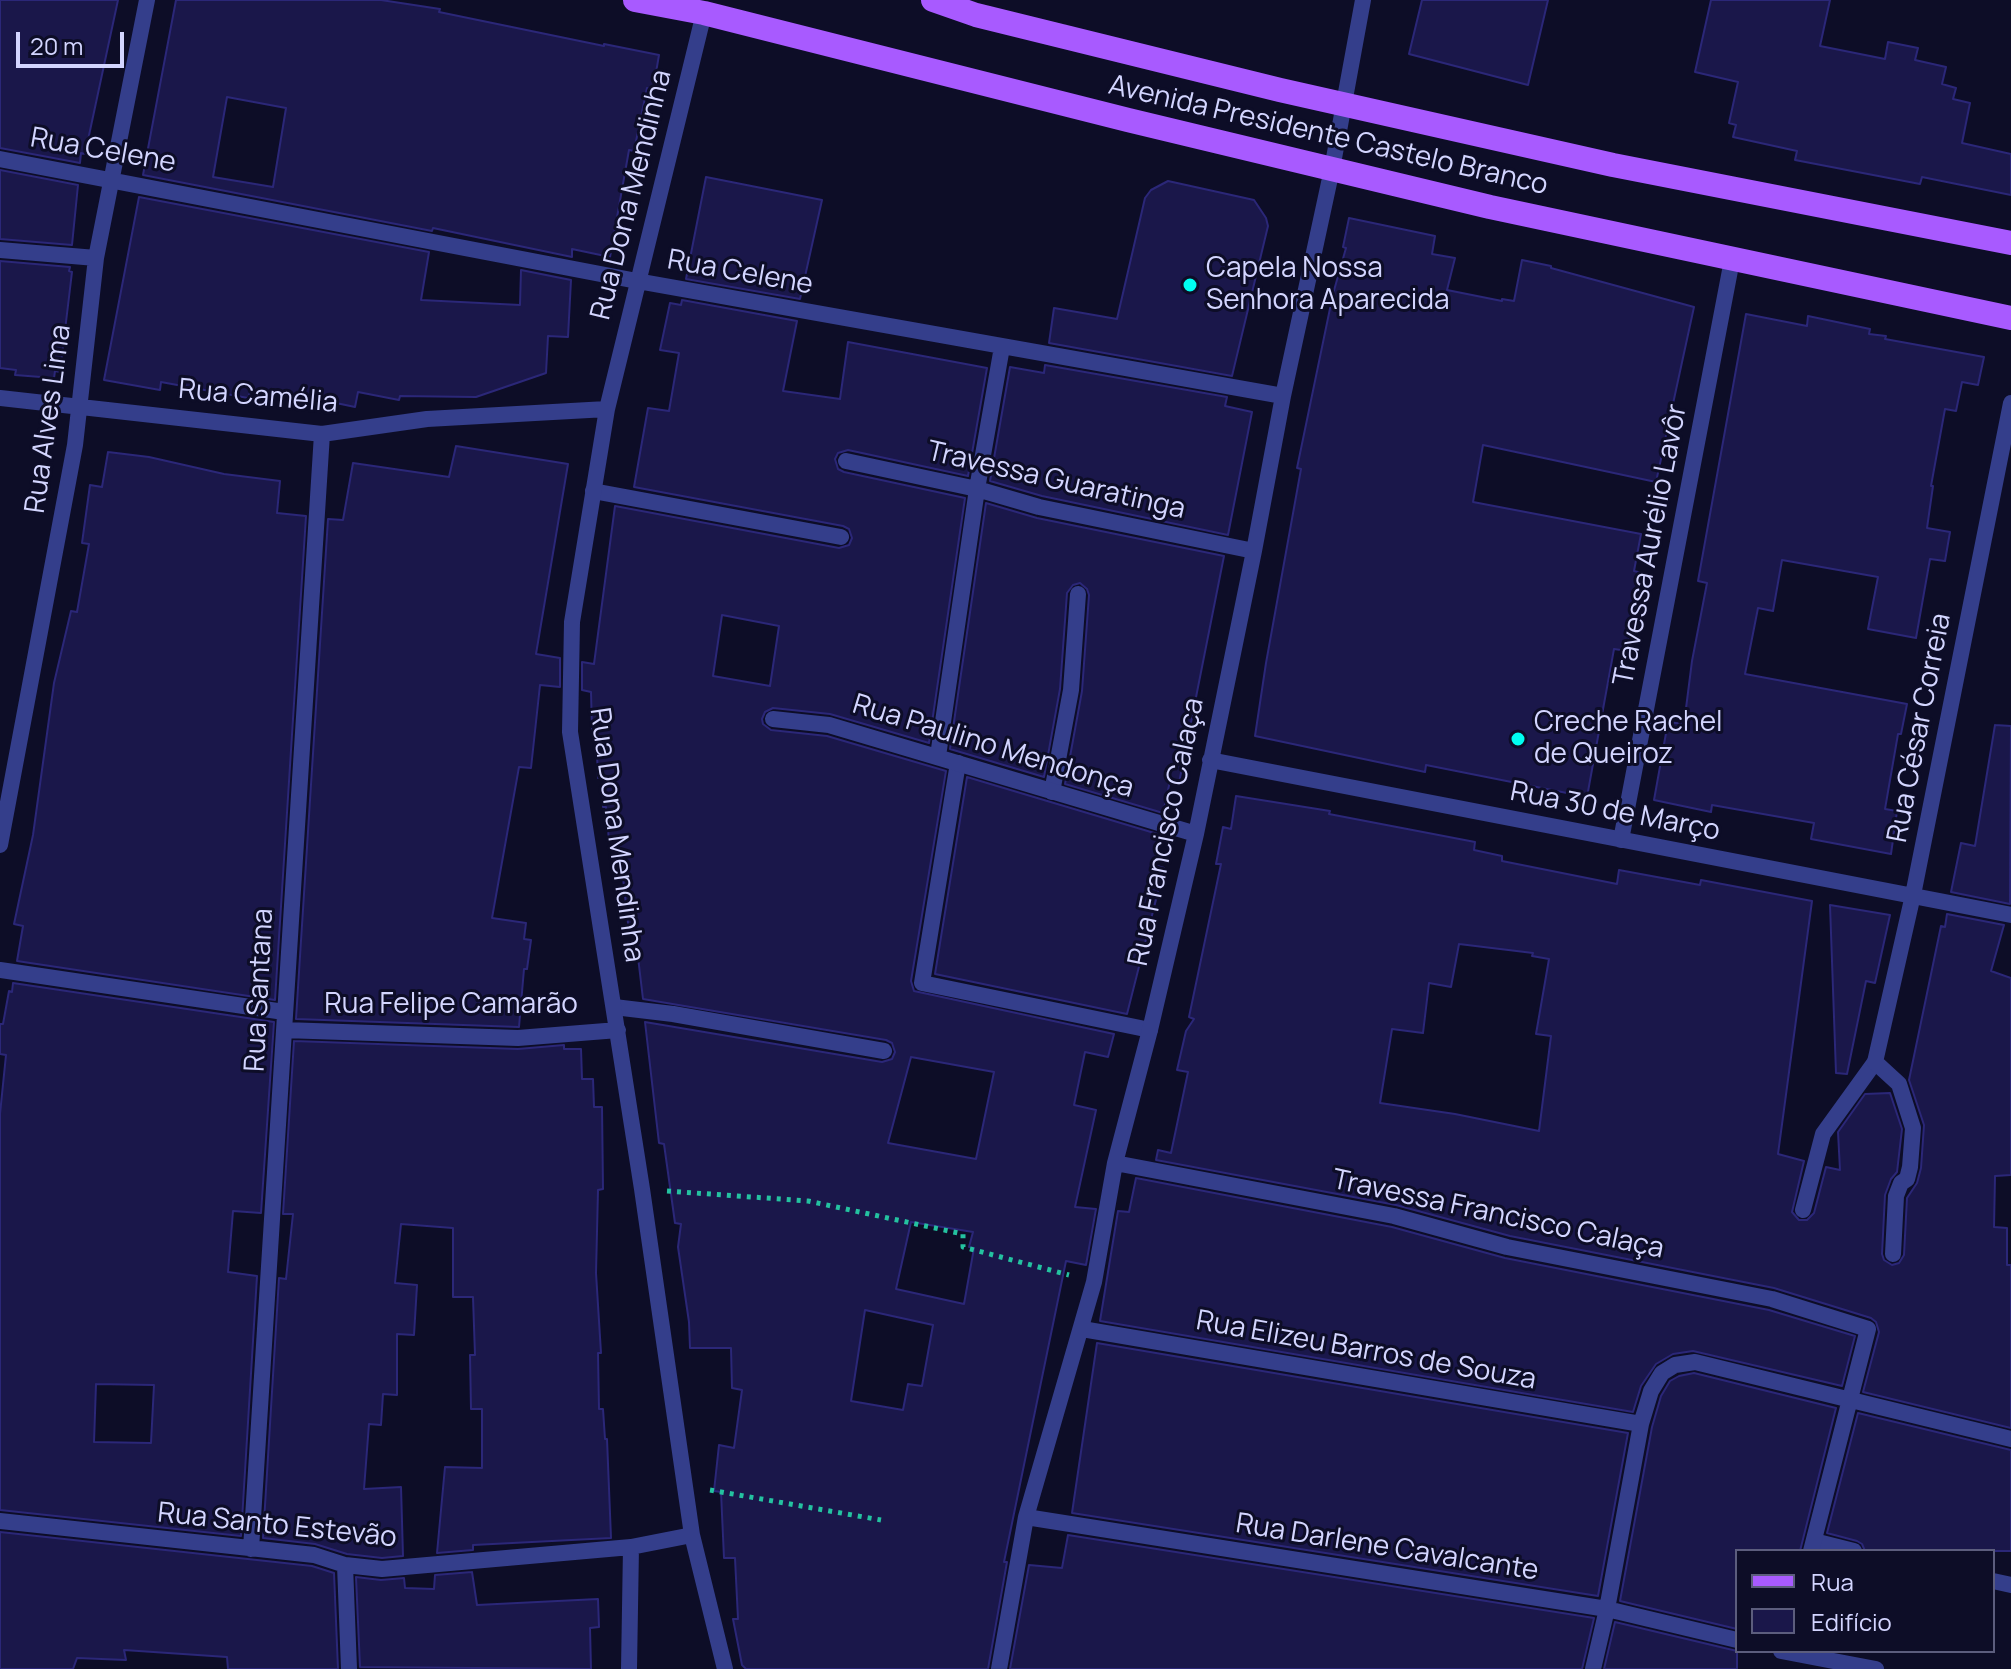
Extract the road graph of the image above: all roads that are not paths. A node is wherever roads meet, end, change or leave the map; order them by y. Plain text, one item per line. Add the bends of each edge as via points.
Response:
1 (147, 0) edge
2 (635, 0) edge
3 (933, 0) edge
4 (1363, 0) edge
5 (704, 13) junction
6 (1344, 104) junction
7 (0, 159) edge
8 (1332, 169) junction
9 (113, 179) junction
10 (2011, 243) edge
11 (0, 250) edge
12 (96, 258) junction
13 (1732, 260) junction
14 (637, 281) junction
15 (2011, 318) edge
16 (1002, 347) junction
17 (1283, 396) junction
18 (0, 398) edge
19 (2011, 403) edge
20 (79, 405) junction
21 (607, 409) junction
22 (322, 434) junction
23 (846, 461) dead end
24 (977, 489) junction
25 (593, 491) junction
26 (841, 537) dead end
27 (1254, 551) junction
28 (1078, 594) dead end
29 (773, 719) dead end
30 (938, 756) junction
31 (1210, 760) junction
32 (958, 763) junction
33 (1052, 792) junction
34 (1196, 834) junction
35 (1621, 840) junction
36 (0, 845) edge
37 (1913, 895) junction
38 (2011, 915) edge
39 (0, 970) edge
40 (614, 1007) junction
41 (284, 1012) junction
42 (284, 1030) junction
43 (618, 1030) junction
44 (1150, 1030) junction
45 (884, 1051) dead end
46 (1875, 1062) junction
47 (1115, 1163) junction
48 (1803, 1210) dead end
49 (1893, 1254) dead end
50 (1082, 1329) junction
51 (1851, 1401) junction
52 (1641, 1424) junction
53 (2011, 1439) edge
54 (1026, 1517) junction
55 (0, 1521) edge
56 (692, 1535) junction
57 (1813, 1546) edge
58 (631, 1547) junction
59 (251, 1549) junction
60 (1838, 1549) edge
61 (345, 1565) junction
62 (1607, 1609) junction
63 (1735, 1640) edge
64 (1785, 1656) edge
65 (349, 1669) edge
66 (629, 1669) edge
67 (725, 1669) edge
68 (999, 1669) edge
69 (1593, 1669) edge
70 (1876, 1669) edge

1 - 9 street, Rua Alves Lima
2 - 5 main road, Avenida Presidente Castelo Branco
3 - 6 main road, Avenida Presidente Castelo Branco
4 - 6 street, Rua Francisco Calaça
5 - 8 main road, Avenida Presidente Castelo Branco
5 - 14 street, Rua Dona Mendinha
6 - 8 street, Rua Francisco Calaça
6 - 10 main road, Avenida Presidente Castelo Branco via 1613,165
7 - 9 street, Rua Celene
8 - 13 main road, Avenida Presidente Castelo Branco
8 - 17 street, Rua Francisco Calaça
9 - 12 street, Rua Alves Lima
9 - 14 street, Rua Celene
11 - 12 street
12 - 20 street, Rua Alves Lima
13 - 15 main road, Avenida Presidente Castelo Branco
13 - 35 street, Travessa Aurélio Lavôr
14 - 16 street, Rua Celene
14 - 21 street, Rua Dona Mendinha
16 - 17 street, Rua Celene
16 - 24 street
17 - 27 street, Rua Francisco Calaça
18 - 20 street, Rua Camélia
19 - 37 street, Rua César Correia
20 - 22 street, Rua Camélia
20 - 36 street, Rua Alves Lima
21 - 22 street, Rua Camélia via 427,419
21 - 25 street, Rua Dona Mendinha
22 - 41 street, Rua Santana
23 - 24 street, Travessa Guaratinga
24 - 27 street, Travessa Guaratinga via 1039,507
24 - 30 street
25 - 26 street
25 - 40 street, Rua Dona Mendinha via 572,622 570,732
27 - 31 street, Rua Francisco Calaça
28 - 33 street via 1071,690
29 - 30 street, Rua Paulino Mendonça via 829,725
30 - 32 street, Rua Paulino Mendonça
31 - 34 street, Rua Francisco Calaça
31 - 35 street, Rua 30 de Março
32 - 33 street, Rua Paulino Mendonça
32 - 44 street via 922,983
33 - 34 street, Rua Paulino Mendonça
34 - 44 street, Rua Francisco Calaça
35 - 37 street, Rua 30 de Março
37 - 38 street, Rua 30 de Março
37 - 46 street, Rua César Correia
39 - 41 street, Rua Felipe Camarão
40 - 43 street, Rua Dona Mendinha
40 - 45 street, Rua Felipe Camarão
41 - 42 street, Rua Santana
42 - 43 street, Rua Felipe Camarão via 518,1038
42 - 59 street, Rua Santana
43 - 56 street, Rua Dona Mendinha
44 - 47 street, Rua Francisco Calaça
46 - 48 street via 1823,1134
46 - 49 street via 1899,1084 1913,1128 1907,1179 1896,1196
47 - 50 street, Rua Francisco Calaça
47 - 51 street, Travessa Francisco Calaça via 1394,1216 1507,1247 1772,1299 1868,1329
50 - 52 street, Rua Elizeu Barros de Souza
50 - 54 street, Rua Francisco Calaça
51 - 52 street via 1695,1362 1662,1373
51 - 53 street
51 - 57 street
52 - 62 street
54 - 62 street, Rua Darlene Cavalcante
54 - 68 street, Rua Francisco Calaça
55 - 59 street, Rua Santo Estevão
56 - 58 street, Rua Santo Estevão
56 - 67 street, Rua Dona Mendinha
57 - 60 street
58 - 61 street, Rua Santo Estevão via 382,1569
58 - 66 street
59 - 61 street, Rua Santo Estevão via 314,1555
61 - 65 street
62 - 63 street, Rua Darlene Cavalcante
62 - 69 street
64 - 70 street

